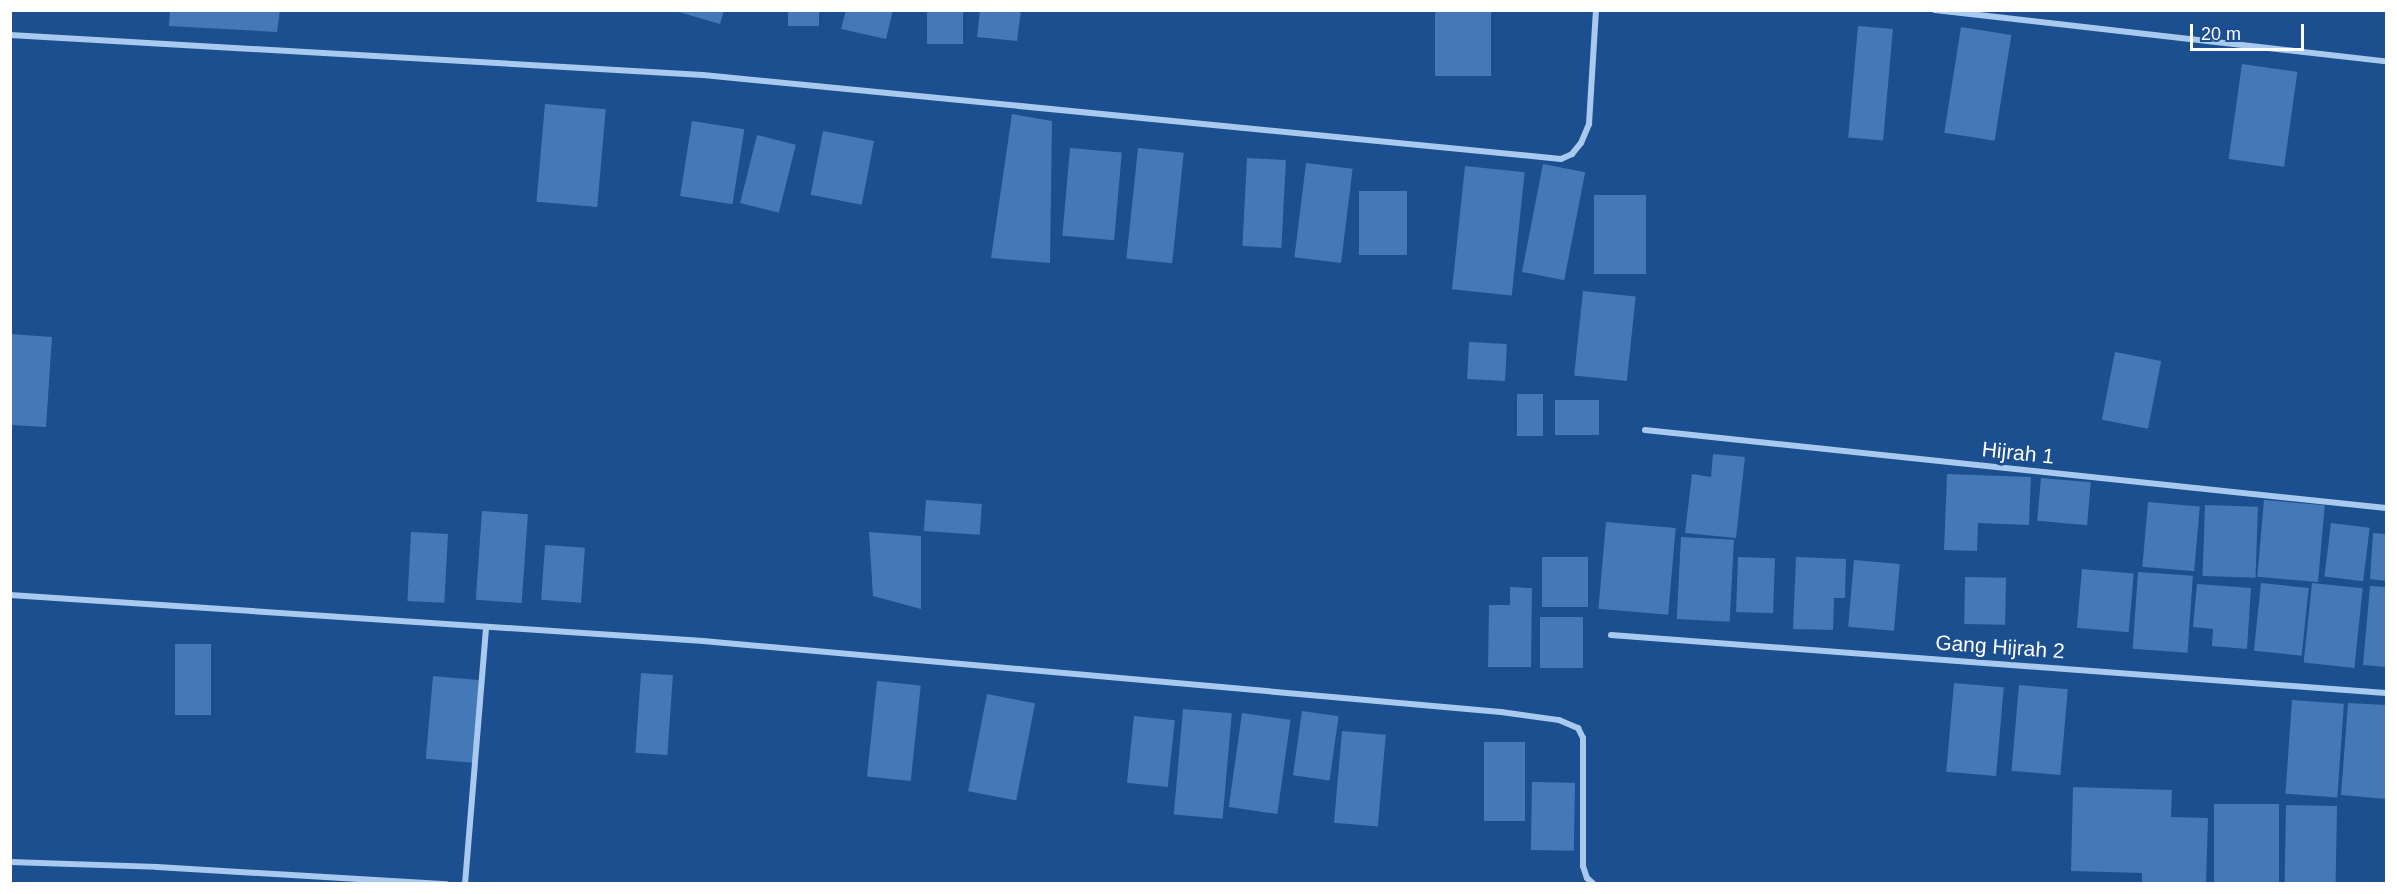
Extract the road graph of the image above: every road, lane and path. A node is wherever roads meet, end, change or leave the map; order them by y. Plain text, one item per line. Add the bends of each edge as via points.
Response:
1 (1596, 10) edge
2 (1935, 10) edge
3 (10, 34) edge
4 (2386, 61) edge
5 (1645, 430) dead end
6 (2386, 508) edge
7 (10, 595) edge
8 (486, 627) junction
9 (1611, 635) dead end
10 (2386, 693) edge
11 (10, 862) edge
12 (1584, 866) junction
13 (447, 884) edge
14 (465, 884) edge
15 (1583, 884) edge
16 (1594, 884) edge

1 - 3 street via 1588,124 1581,143 1561,159 702,75
2 - 4 street
5 - 6 street, Hijrah 1
7 - 8 street
8 - 12 street via 703,641 1559,720 1578,728 1583,738
8 - 14 street
9 - 10 street, Gang Hijrah 2
11 - 13 street
12 - 15 street
12 - 16 street via 1587,878

